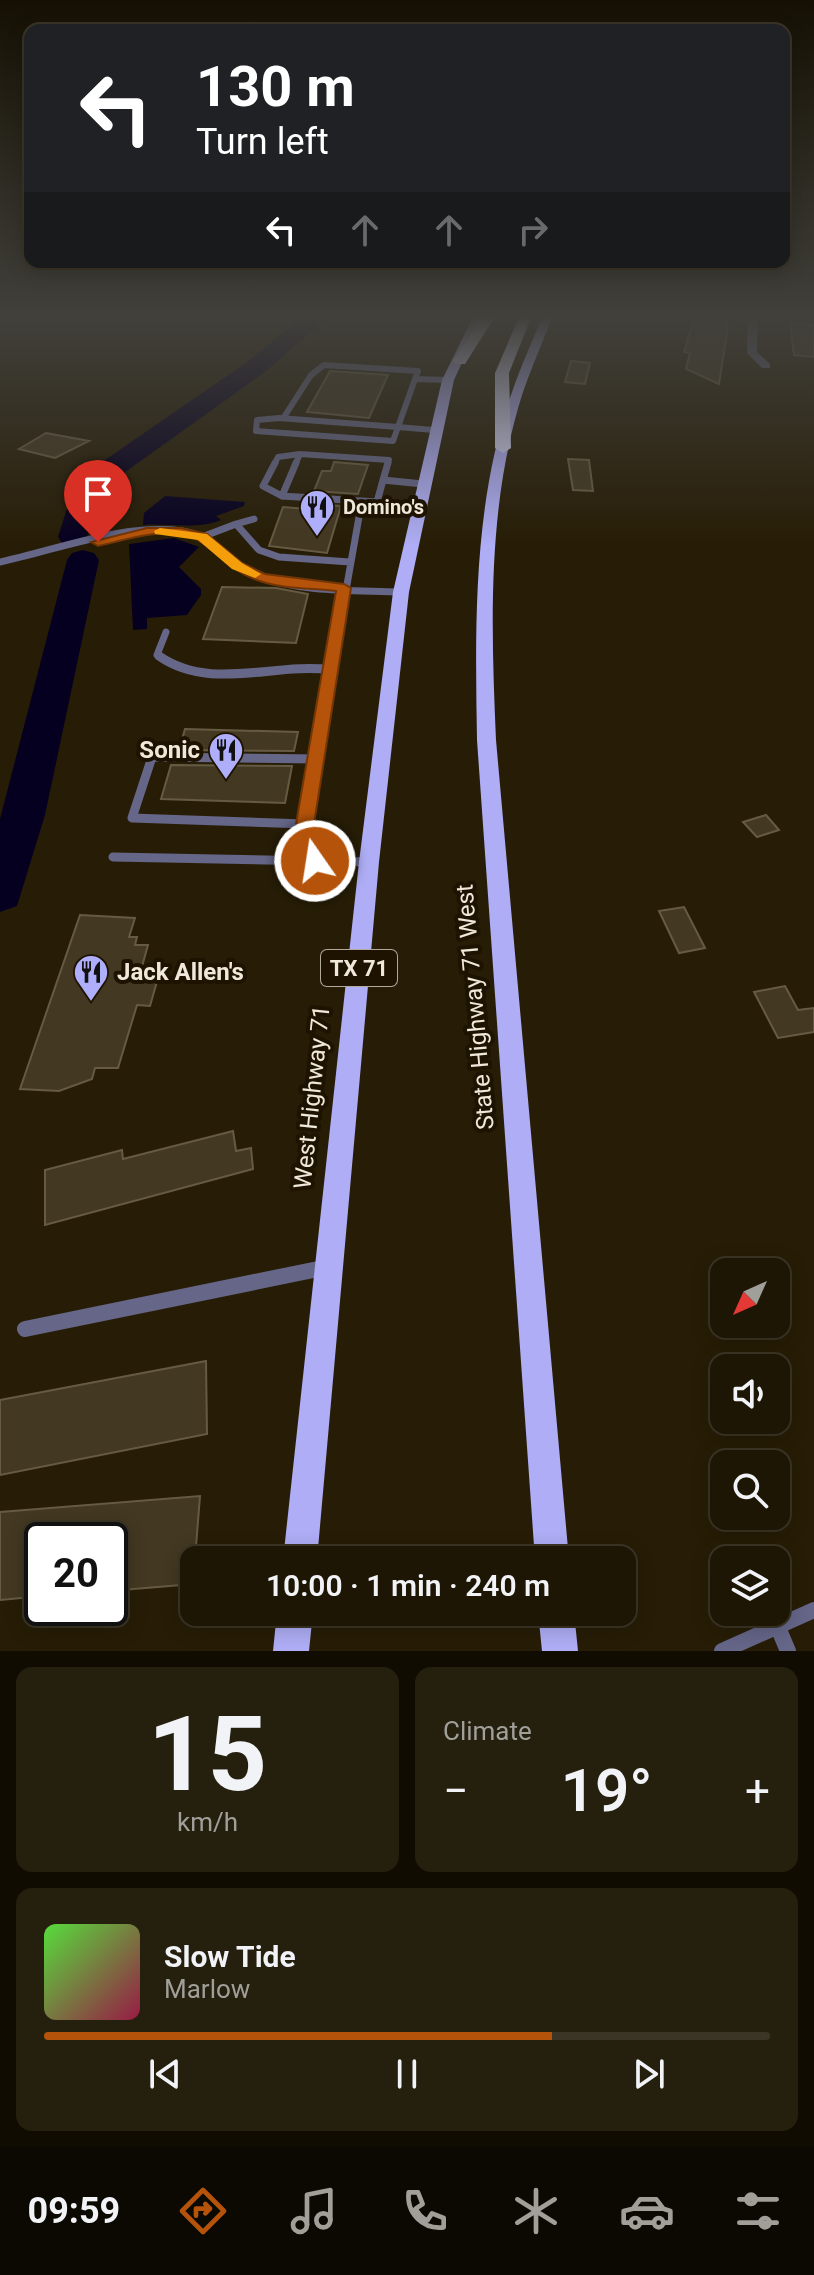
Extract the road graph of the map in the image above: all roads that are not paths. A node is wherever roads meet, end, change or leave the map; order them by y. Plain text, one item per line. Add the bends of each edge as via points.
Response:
1 (300, 392) edge
2 (410, 392) edge
3 (447, 392) edge
4 (502, 392) edge
5 (518, 392) edge
6 (284, 417) junction
7 (398, 427) junction
8 (434, 430) junction
9 (503, 448) junction
10 (300, 454) junction
11 (383, 480) junction
12 (423, 484) junction
13 (282, 496) junction
14 (359, 517) dead end
15 (254, 519) dead end
16 (236, 524) junction
17 (202, 537) junction
18 (0, 562) edge
19 (350, 562) junction
20 (344, 588) junction
21 (401, 592) junction
22 (166, 632) dead end
23 (332, 670) junction
24 (318, 759) junction
25 (305, 824) junction
26 (113, 857) dead end
27 (315, 861) junction
28 (369, 862) junction
29 (330, 1267) junction
30 (25, 1329) dead end
31 (301, 1546) edge
32 (551, 1546) edge
33 (814, 1610) edge
34 (790, 1620) edge
35 (294, 1626) edge
36 (557, 1626) edge
37 (775, 1626) edge
38 (777, 1626) edge
39 (291, 1651) edge
40 (560, 1651) edge
41 (722, 1651) edge
42 (788, 1651) edge

1 - 6 lane
2 - 7 lane
3 - 8 main road, West Highway 71 / TX 71
4 - 9 highway
5 - 9 main road, State Highway 71 West
6 - 7 lane
6 - 7 lane via 257,420 256,431 393,441
7 - 8 lane
8 - 12 main road, West Highway 71 / TX 71
9 - 32 main road, State Highway 71 West via 490,530 484,623 488,769
10 - 11 lane via 389,460
10 - 13 lane
10 - 13 lane via 278,457 263,486
11 - 12 lane
11 - 13 lane via 377,502
12 - 21 main road, West Highway 71 / TX 71
14 - 19 lane
15 - 16 lane
16 - 17 lane
16 - 19 lane via 259,550 279,557
17 - 18 lane via 181,531 147,532
17 - 20 lane via 237,566 262,577
19 - 20 lane
20 - 21 lane
20 - 23 lane
21 - 28 main road, West Highway 71 / TX 71
22 - 23 lane via 157,655 182,672 229,677 301,666
23 - 24 lane
24 - 25 lane
24 - 25 lane via 152,757 132,818
25 - 27 lane
26 - 27 lane
27 - 28 lane
28 - 29 main road, West Highway 71 / TX 71
29 - 30 lane
29 - 31 main road, West Highway 71 / TX 71
33 - 34 lane
35 - 39 main road
36 - 40 main road
37 - 41 lane
38 - 42 lane

